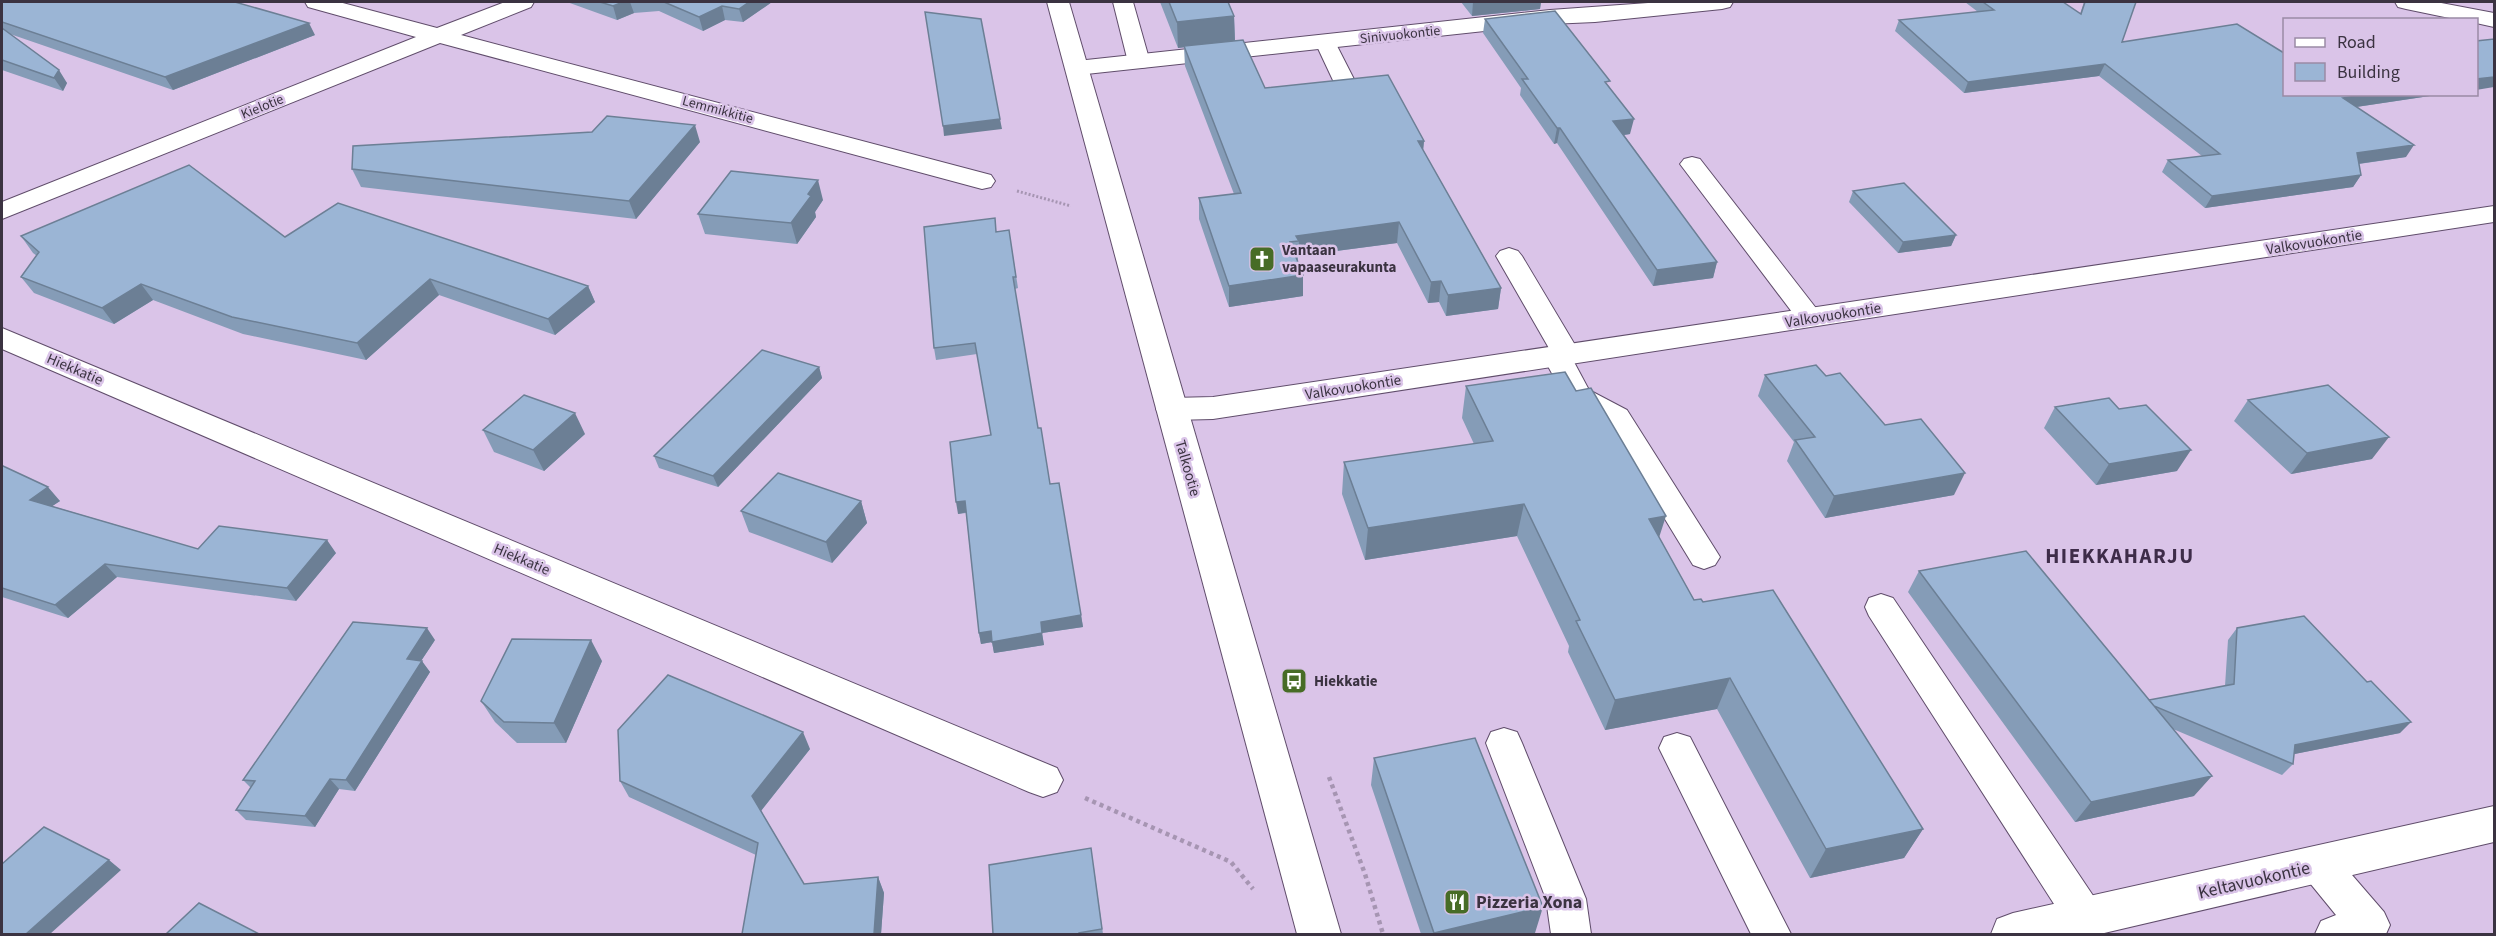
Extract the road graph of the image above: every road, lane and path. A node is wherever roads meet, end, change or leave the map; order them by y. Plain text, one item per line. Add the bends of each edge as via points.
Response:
1 (316, 2) edge
2 (522, 2) edge
3 (1058, 2) edge
4 (1123, 2) edge
5 (1722, 2) edge
6 (2406, 2) edge
7 (2494, 20) edge
8 (436, 36) junction
9 (1325, 42) junction
10 (1139, 62) junction
11 (1077, 68) junction
12 (1349, 91) edge
13 (1692, 164) dead end
14 (982, 181) joint
15 (2, 211) edge
16 (2494, 214) edge
17 (1119, 220) junction
18 (1509, 256) dead end
19 (1810, 318) junction
20 (2, 338) edge
21 (1562, 356) junction
22 (1172, 409) junction
23 (1704, 557) dead end
24 (1881, 607) dead end
25 (1504, 743) dead end
26 (1677, 748) dead end
27 (1043, 780) joint
28 (2494, 824) edge
29 (2319, 864) junction
30 (1365, 874) dead end
31 (1256, 893) dead end
32 (2049, 929) edge
33 (1319, 934) edge
34 (1383, 934) edge
35 (1571, 934) edge
36 (1771, 934) edge
37 (2335, 934) edge

1 - 8 street, Lemmikkitie
2 - 8 street, Kielotie
3 - 11 street, Talkootie
4 - 10 lane
5 - 9 street, Sinivuokontie
6 - 7 street
8 - 14 street, Lemmikkitie
8 - 15 street, Kielotie
9 - 10 street, Sinivuokontie
9 - 12 lane
10 - 11 street, Sinivuokontie
11 - 17 street, Talkootie
13 - 19 lane
14 - 17 path
16 - 19 street, Valkovuokontie
17 - 22 street, Talkootie
18 - 21 lane
19 - 21 street, Valkovuokontie
20 - 27 street, Hiekkatie
21 - 22 street, Valkovuokontie via 1213,408
21 - 23 lane via 1578,396 1617,417
22 - 33 street, Talkootie
24 - 32 lane
25 - 35 lane via 1566,899
26 - 36 lane
27 - 31 path via 1231,862
28 - 29 street, Keltavuokontie
29 - 32 street, Keltavuokontie
29 - 37 lane via 2370,924
30 - 34 path

